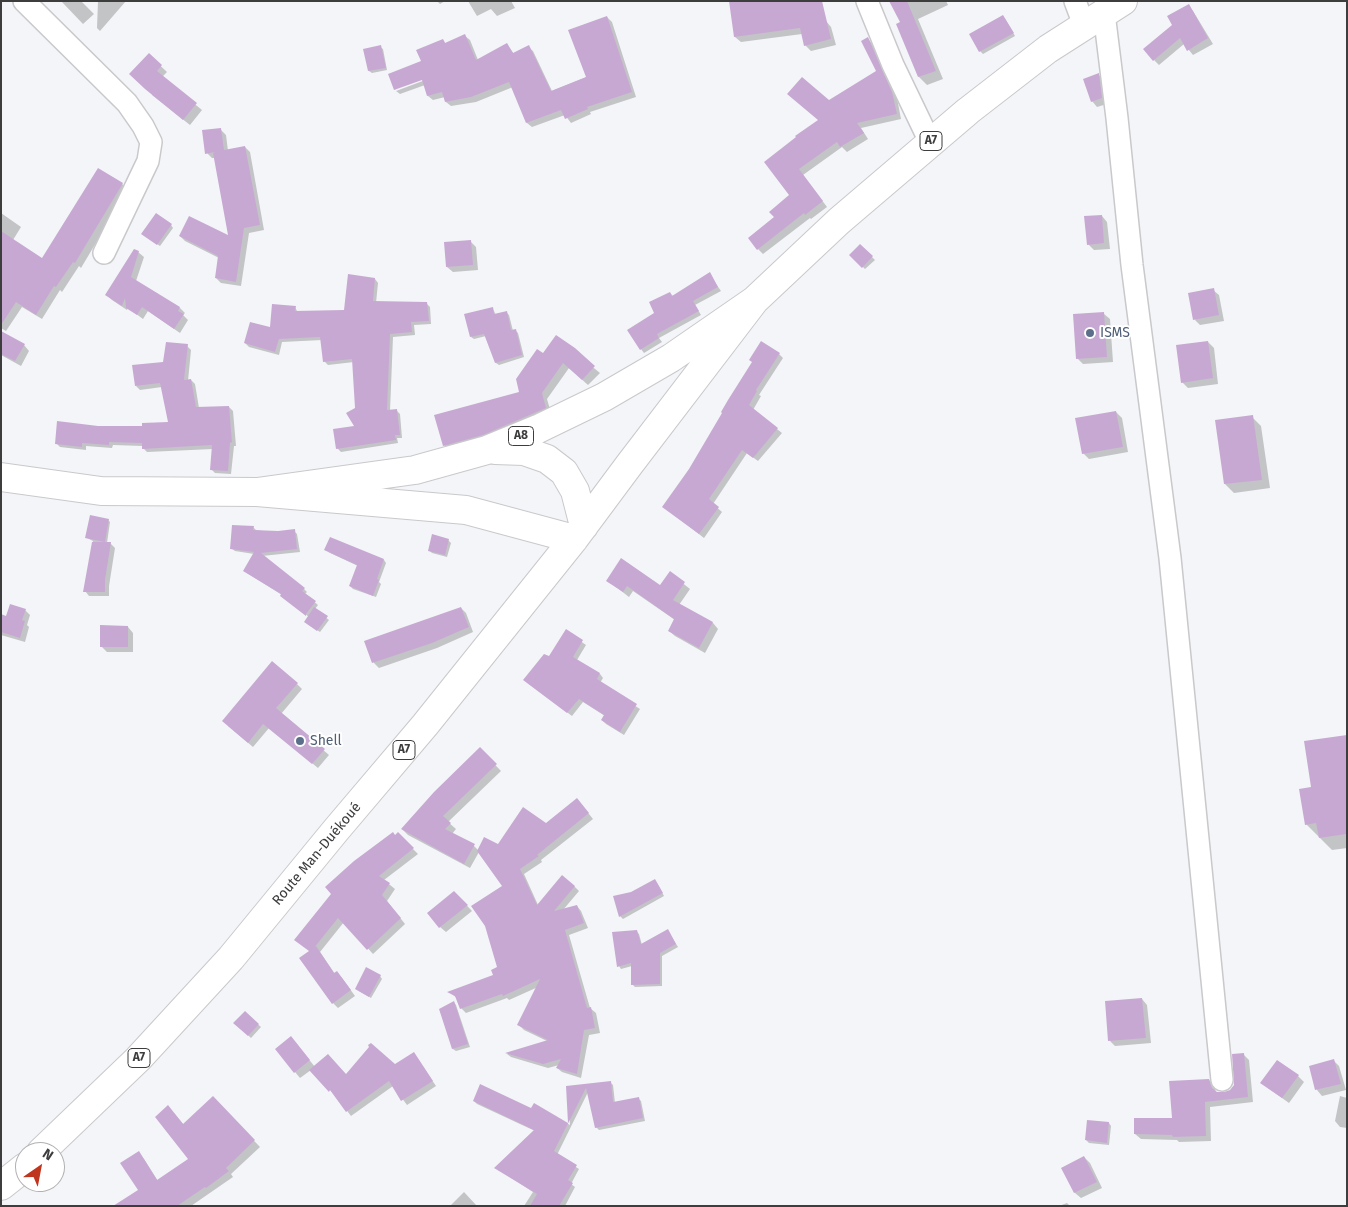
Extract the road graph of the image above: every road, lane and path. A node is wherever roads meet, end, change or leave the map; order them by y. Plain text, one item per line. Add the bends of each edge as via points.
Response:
1 (24, 1) edge
2 (866, 1) edge
3 (1096, 10) edge
4 (930, 142) junction
5 (104, 253) dead end
6 (755, 300) junction
7 (487, 450) junction
8 (1, 478) edge
9 (257, 492) junction
10 (579, 533) junction
11 (1222, 1080) dead end
12 (51, 1142) edge
13 (15, 1175) edge
14 (1, 1186) edge

1 - 5 street via 127,103 150,142 148,161
2 - 4 street
3 - 4 main road, A7
3 - 11 street via 1117,118 1132,265 1170,558
4 - 6 main road, A7 via 839,220
6 - 7 main road, A8 via 671,358 604,397
6 - 10 main road, A7
7 - 9 main road, A8 via 415,470
7 - 10 main road, A8 via 524,451 547,459 564,472 575,492
8 - 9 main road, A8 via 102,491
9 - 10 main road, A8 via 466,510
10 - 12 main road, Route Man-Duékoué / A7 via 425,725 225,965 138,1059
13 - 14 main road

